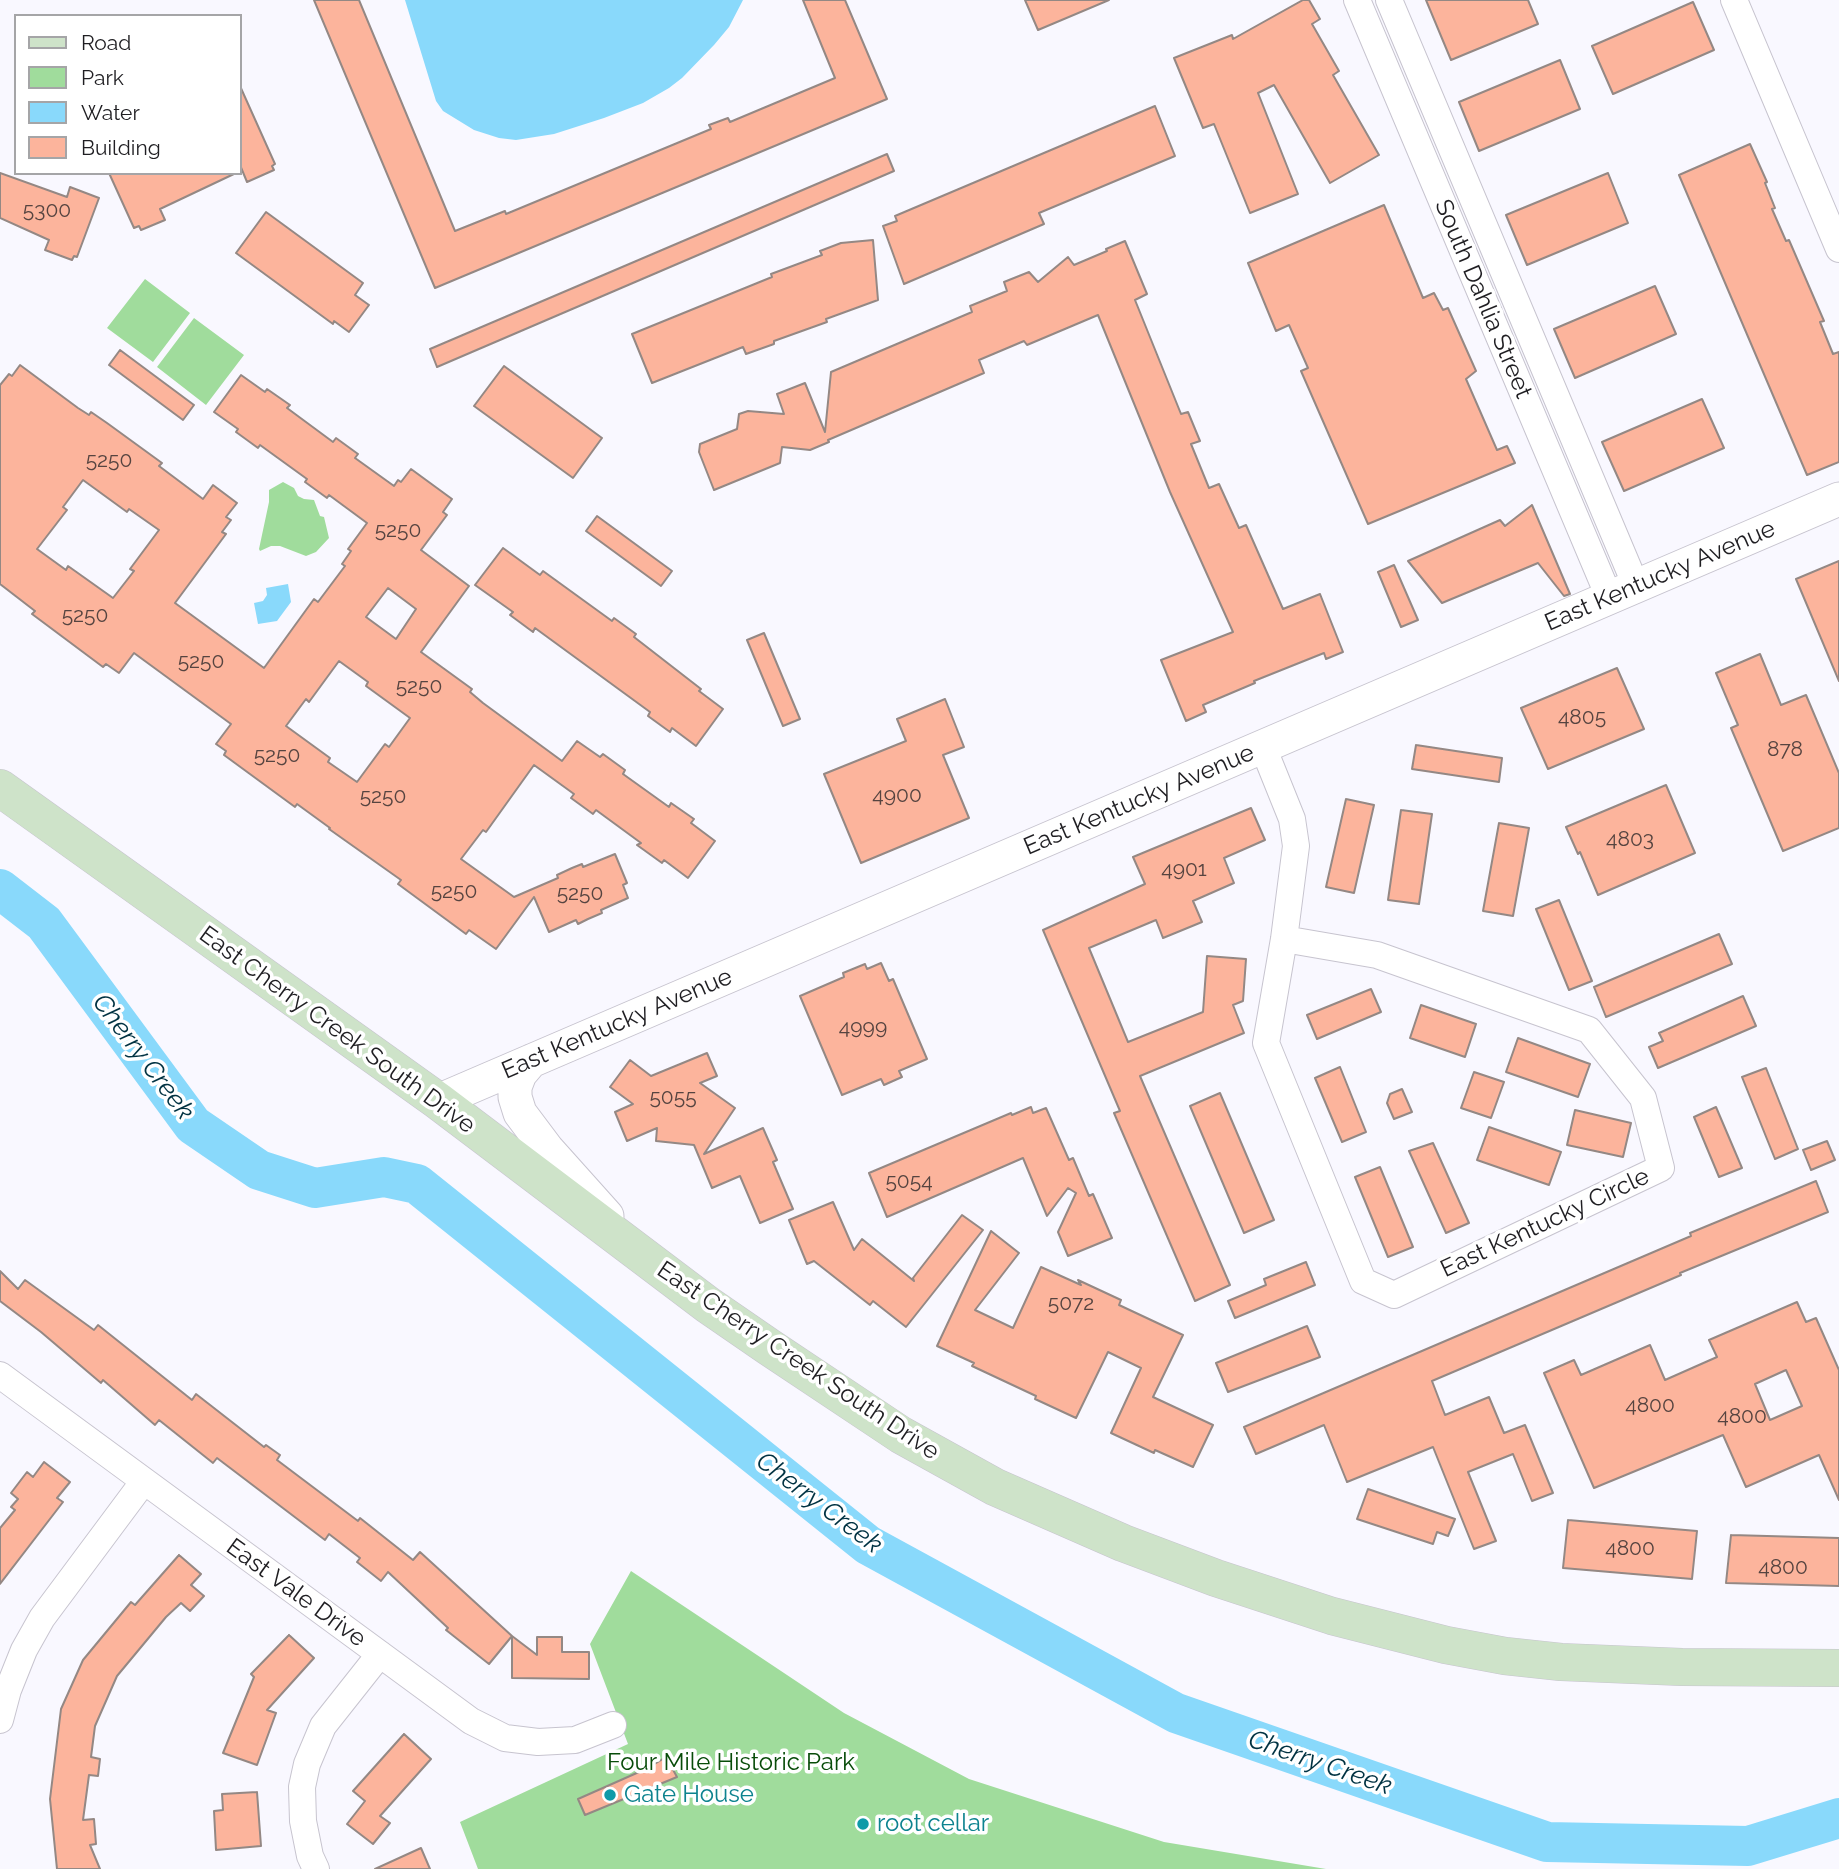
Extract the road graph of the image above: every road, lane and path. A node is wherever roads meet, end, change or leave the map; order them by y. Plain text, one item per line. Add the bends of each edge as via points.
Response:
1 (1357, 0) edge
2 (1389, 0) edge
3 (1734, 0) edge
4 (1839, 249) edge
5 (1839, 499) edge
6 (1623, 592) junction
7 (1263, 747) junction
8 (0, 788) edge
9 (1284, 939) junction
10 (531, 1061) junction
11 (438, 1101) junction
12 (641, 1254) junction
13 (0, 1375) edge
14 (144, 1481) junction
15 (380, 1654) junction
16 (1839, 1668) edge
17 (0, 1720) edge
18 (613, 1725) dead end
19 (316, 1869) edge

1 - 6 street, South Dahlia Street
2 - 6 street, South Dahlia Street
3 - 4 street
5 - 6 street, East Kentucky Avenue
6 - 7 street, East Kentucky Avenue
7 - 9 street, East Kentucky Circle via 1296,832
7 - 10 street, East Kentucky Avenue
8 - 11 main road, East Cherry Creek South Drive
9 - 9 street, East Kentucky Circle via 1266,1043 1363,1280 1394,1295 1661,1168 1643,1098 1589,1030 1377,955
10 - 11 street, East Kentucky Avenue
10 - 12 street via 515,1087 520,1113
11 - 12 main road, East Cherry Creek South Drive
12 - 16 main road, East Cherry Creek South Drive via 831,1390 958,1468 1123,1543 1268,1597 1384,1631 1505,1656 1615,1665
13 - 14 street, East Vale Drive
14 - 15 street, East Vale Drive
14 - 17 street via 42,1618 24,1650
15 - 18 street, East Vale Drive via 471,1721 505,1738 575,1740
15 - 19 street via 323,1726 307,1764 303,1821

